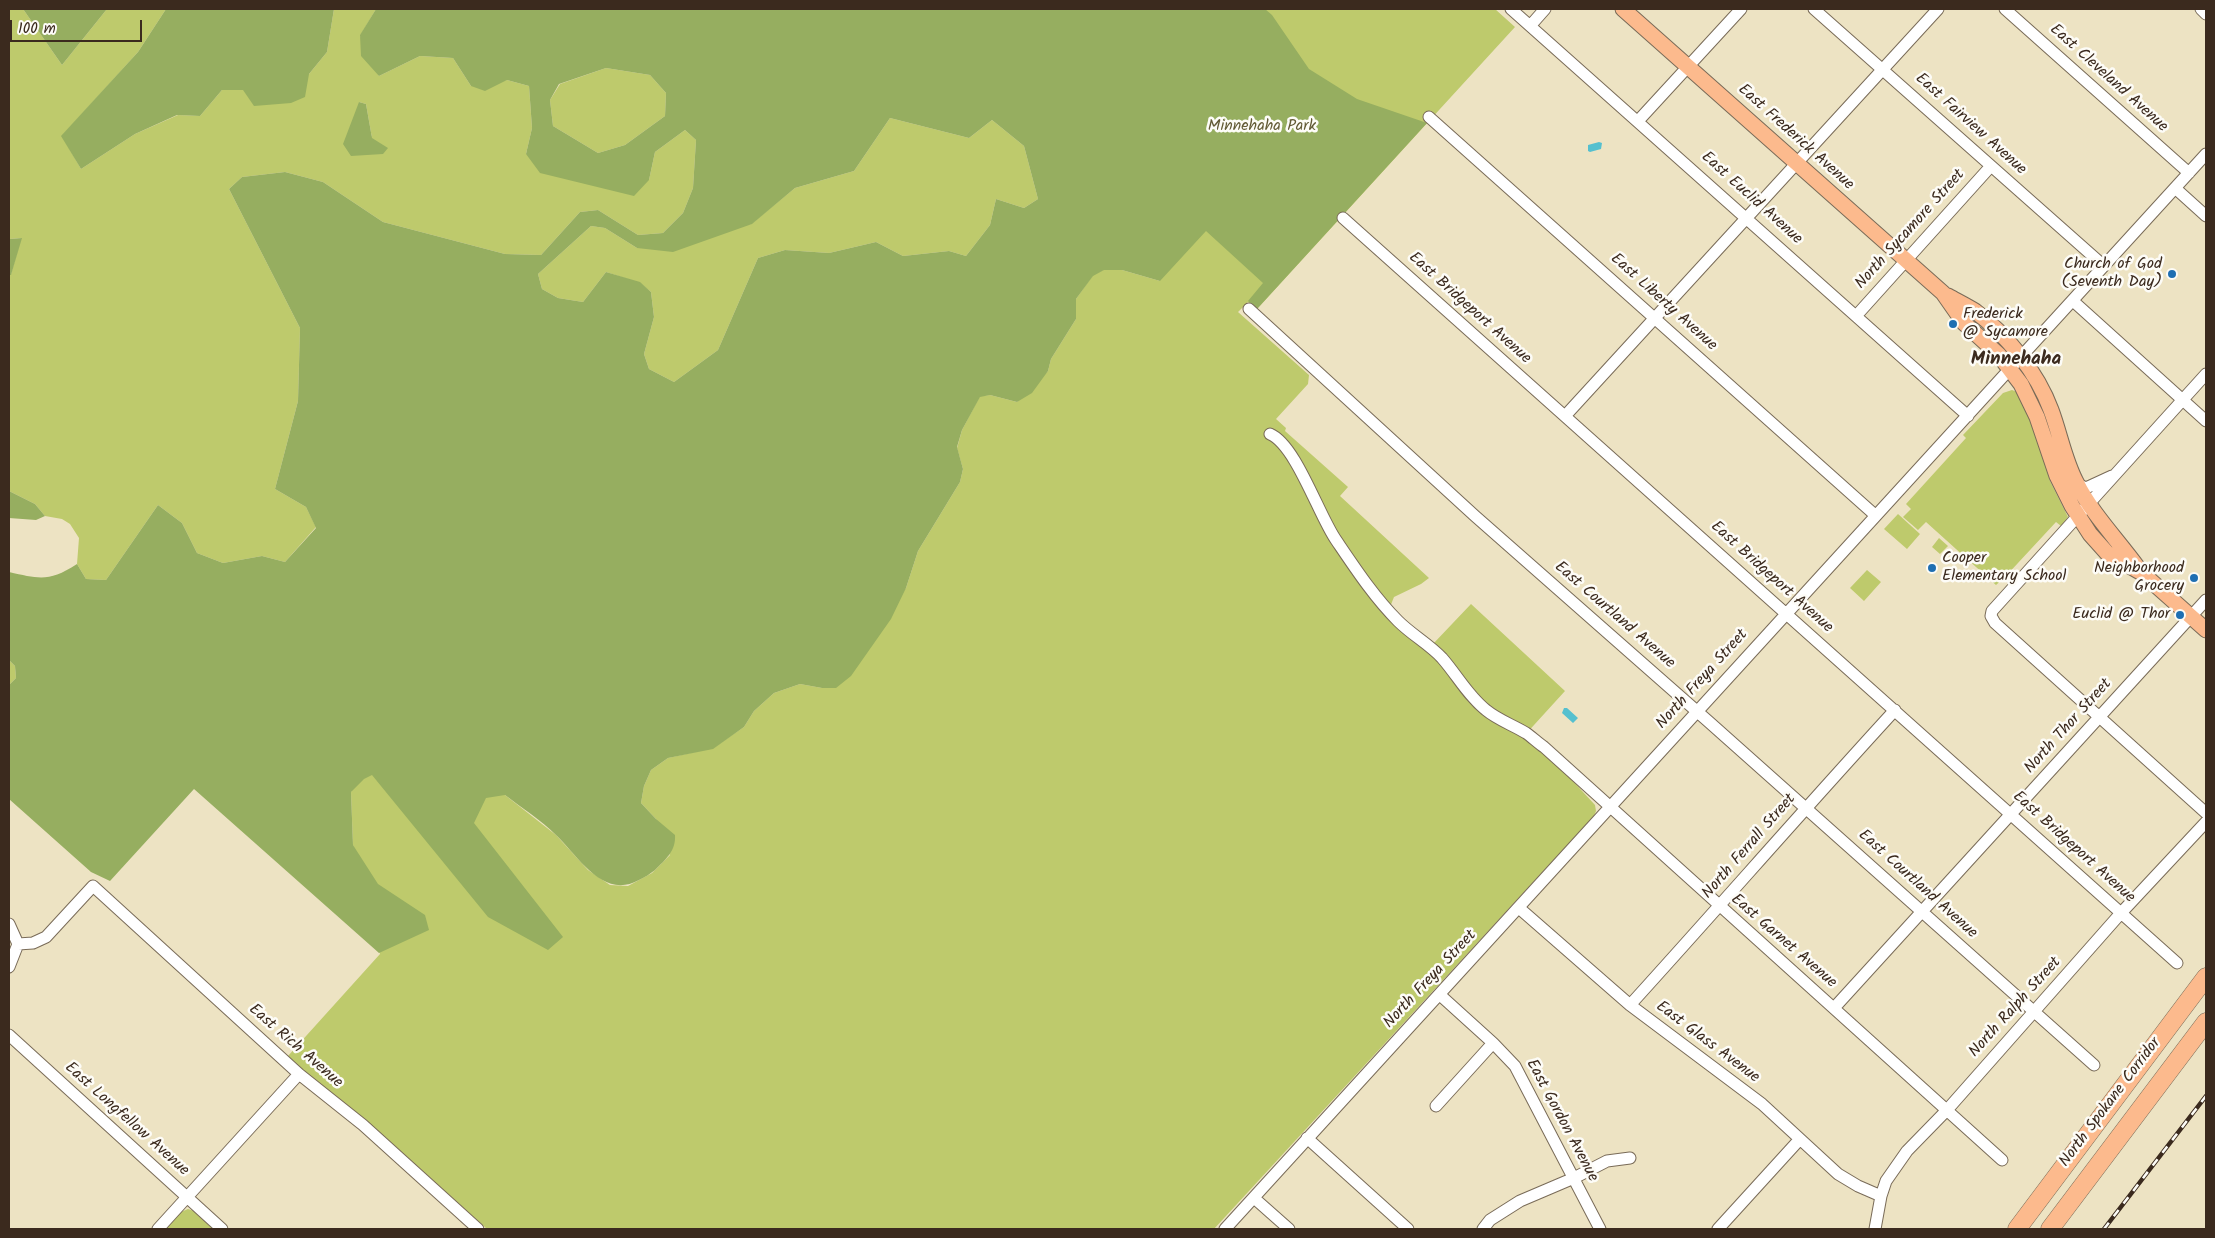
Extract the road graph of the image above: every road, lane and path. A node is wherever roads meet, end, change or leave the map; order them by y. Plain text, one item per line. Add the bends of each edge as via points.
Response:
1 (1511, 9) edge
2 (1545, 9) edge
3 (1623, 9) edge
4 (1742, 9) edge
5 (1814, 9) edge
6 (1938, 9) edge
7 (2005, 9) edge
8 (2201, 9) edge
9 (2206, 14) edge
10 (1530, 26) junction
11 (1688, 67) junction
12 (1883, 70) junction
13 (1429, 117) dead end
14 (1638, 121) junction
15 (2206, 154) edge
16 (1797, 164) junction
17 (1991, 166) junction
18 (2189, 173) junction
19 (2175, 188) junction
20 (2206, 216) edge
21 (1343, 218) dead end
22 (1746, 218) junction
23 (1906, 260) junction
24 (2104, 266) junction
25 (1943, 293) junction
26 (2073, 300) junction
27 (1249, 309) dead end
28 (1856, 316) junction
29 (1655, 318) junction
30 (2021, 357) junction
31 (2010, 368) junction
32 (2206, 374) edge
33 (2183, 400) junction
34 (1565, 416) junction
35 (1968, 416) junction
36 (2206, 421) edge
37 (1270, 434) dead end
38 (2118, 473) junction
39 (2077, 484) junction
40 (2084, 512) junction
41 (1875, 515) junction
42 (2206, 600) edge
43 (1786, 613) junction
44 (2191, 617) junction
45 (2206, 630) edge
46 (1895, 710) junction
47 (1698, 711) junction
48 (2100, 717) junction
49 (1611, 807) junction
50 (1806, 807) junction
51 (2206, 813) edge
52 (2011, 814) junction
53 (2206, 822) edge
54 (1719, 907) junction
55 (1519, 908) junction
56 (1923, 911) junction
57 (2121, 913) junction
58 (9, 924) edge
59 (18, 944) junction
60 (2177, 963) dead end
61 (9, 967) edge
62 (2206, 978) edge
63 (1440, 994) junction
64 (1630, 1005) junction
65 (1834, 1008) junction
66 (2034, 1012) junction
67 (2206, 1022) edge
68 (9, 1036) edge
69 (1493, 1043) junction
70 (2094, 1065) dead end
71 (299, 1074) junction
72 (1436, 1106) dead end
73 (1947, 1110) junction
74 (1307, 1138) junction
75 (1800, 1139) junction
76 (1630, 1158) dead end
77 (2002, 1160) dead end
78 (1574, 1178) junction
79 (1881, 1196) junction
80 (187, 1198) junction
81 (1254, 1198) junction
82 (158, 1229) edge
83 (222, 1229) edge
84 (478, 1229) edge
85 (1225, 1229) edge
86 (1289, 1229) edge
87 (1408, 1229) edge
88 (1483, 1229) edge
89 (1600, 1229) edge
90 (1718, 1229) edge
91 (1874, 1229) edge
92 (2017, 1229) edge
93 (2050, 1229) edge

1 - 10 street, East Euclid Avenue
2 - 10 street
3 - 11 main road, East Frederick Avenue
4 - 11 street
5 - 12 street, East Fairview Avenue
6 - 12 street
7 - 18 street, East Cleveland Avenue
8 - 9 street
10 - 14 street, East Euclid Avenue
11 - 14 street
11 - 16 main road, East Frederick Avenue
12 - 16 street
12 - 17 street, East Fairview Avenue
13 - 29 street, East Liberty Avenue
14 - 22 street, East Euclid Avenue
15 - 18 street, North Freya Street
16 - 22 street
16 - 23 main road, East Frederick Avenue
17 - 23 street, North Sycamore Street
17 - 24 street, East Fairview Avenue
18 - 19 street, North Freya Street
19 - 20 street
19 - 24 street, North Freya Street
21 - 34 street, East Bridgeport Avenue
22 - 28 street, East Euclid Avenue
22 - 29 street
23 - 25 main road, East Frederick Avenue
23 - 28 street, North Sycamore Street
24 - 26 street, North Freya Street
25 - 30 main road, East Frederick Avenue via 1975,311
25 - 31 main road, East Frederick Avenue via 1964,323
26 - 30 street, North Freya Street
26 - 33 street
27 - 47 street, East Courtland Avenue via 1475,516
28 - 35 street, East Euclid Avenue
29 - 34 street
29 - 41 street, East Liberty Avenue
30 - 31 street, North Freya Street
30 - 39 main road via 2050,408
31 - 35 street, North Freya Street
31 - 40 main road via 2030,399 2056,476
32 - 33 street
33 - 36 street
33 - 38 street
34 - 43 street, East Bridgeport Avenue
35 - 41 street, North Freya Street
37 - 49 street, East Garnet Avenue via 1280,440 1308,484 1332,535 1389,612 1431,647 1486,710 1528,734
38 - 39 street via 2086,488
38 - 40 street
39 - 40 main road
40 - 44 main road via 2090,534 2107,553 2142,573
40 - 48 street via 1992,611 1991,616
41 - 43 street, North Freya Street
42 - 44 street, North Thor Street
43 - 46 street, East Bridgeport Avenue
43 - 47 street, North Freya Street
44 - 45 main road
44 - 48 street, North Thor Street
46 - 50 street, North Ferrall Street
46 - 52 street, East Bridgeport Avenue
47 - 49 street, North Freya Street
47 - 50 street, East Courtland Avenue
48 - 51 street
48 - 52 street, North Thor Street
49 - 54 street, East Garnet Avenue
49 - 55 street, North Freya Street
50 - 54 street, North Ferrall Street
50 - 56 street, East Courtland Avenue
52 - 56 street, North Thor Street
52 - 57 street, East Bridgeport Avenue
53 - 57 street, North Ralph Street
54 - 64 street, North Ferrall Street
54 - 65 street, East Garnet Avenue
55 - 63 street, North Freya Street
55 - 64 street, East Glass Avenue
56 - 65 street, North Thor Street
56 - 66 street, East Courtland Avenue
57 - 60 street, East Bridgeport Avenue
57 - 66 street, North Ralph Street
58 - 59 street
59 - 61 street
59 - 71 street, East Rich Avenue via 33,943 46,937 93,886
62 - 92 highway, North Spokane Corridor
63 - 69 street, East Gordon Avenue
63 - 74 street, North Freya Street
64 - 75 street, East Glass Avenue via 1762,1104
65 - 73 street, East Garnet Avenue
66 - 70 street, East Courtland Avenue
66 - 73 street, North Ralph Street
67 - 93 highway, North Spokane Corridor
68 - 80 street, East Longfellow Avenue
69 - 72 street
69 - 78 street, East Gordon Avenue via 1515,1066
71 - 80 street
71 - 84 street, East Rich Avenue via 363,1125
73 - 77 street, East Garnet Avenue
73 - 79 street, North Ralph Street via 1893,1169
74 - 81 street, North Freya Street
74 - 87 street
75 - 79 street, East Glass Avenue via 1838,1174
75 - 90 street
76 - 78 street via 1607,1161
78 - 88 street via 1520,1201 1490,1220
78 - 89 street, East Gordon Avenue
79 - 91 street, North Ralph Street
80 - 82 street
80 - 83 street, East Longfellow Avenue
81 - 85 street, North Freya Street
81 - 86 street

